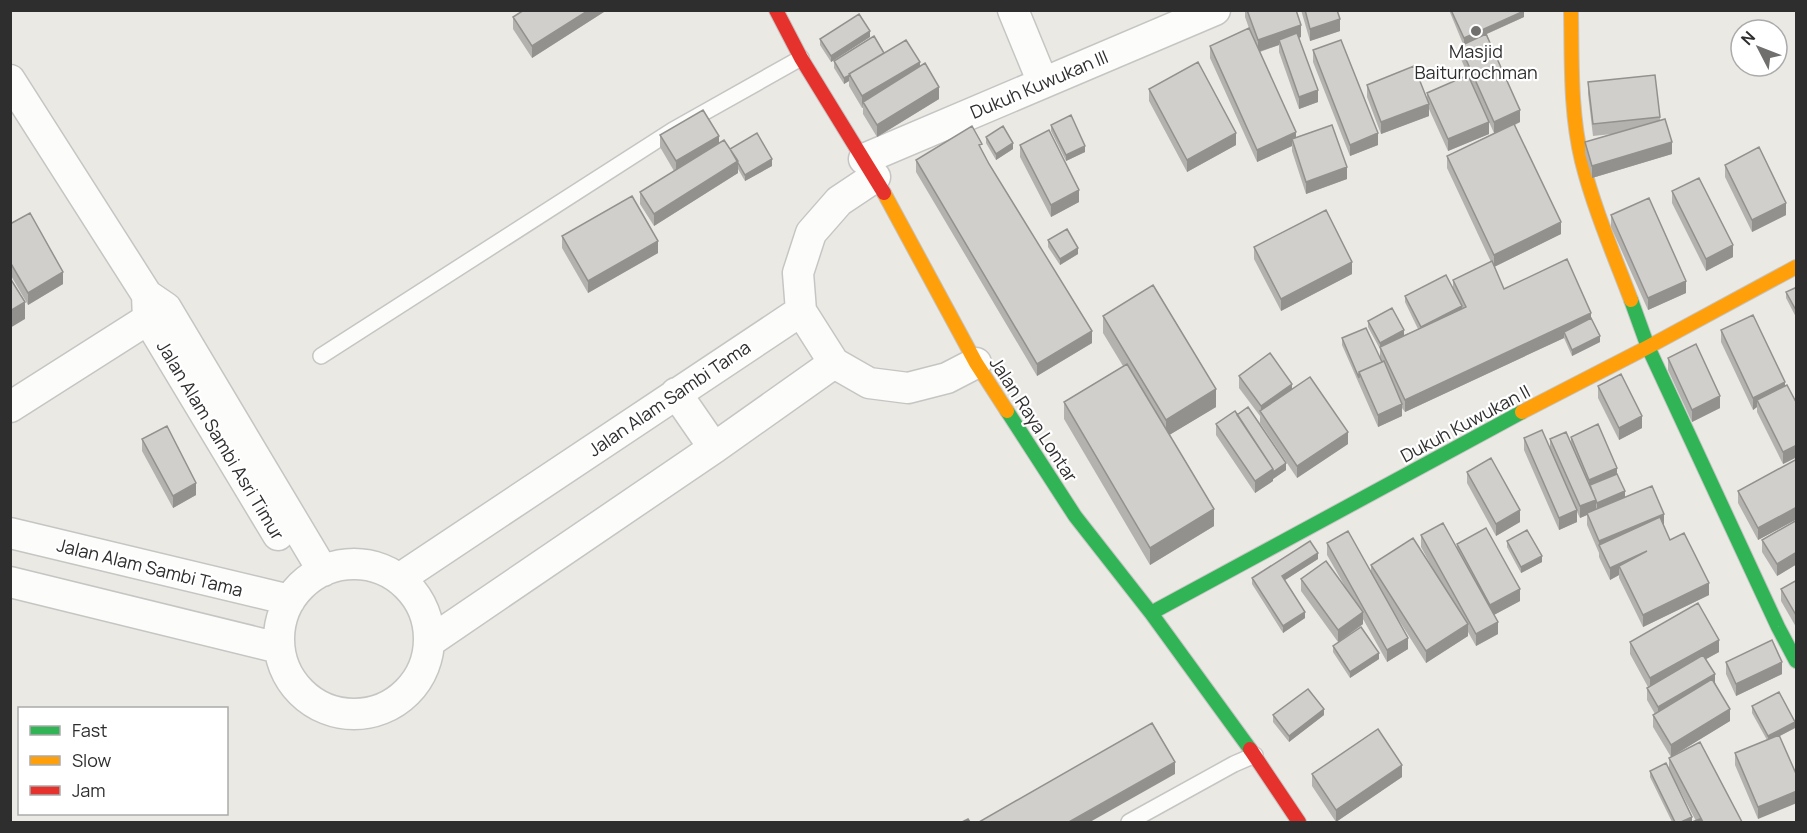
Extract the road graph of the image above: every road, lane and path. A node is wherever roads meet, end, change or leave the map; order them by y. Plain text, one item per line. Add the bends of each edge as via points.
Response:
1 (776, 10) edge
2 (1013, 10) edge
3 (1215, 10) edge
4 (1571, 10) edge
5 (801, 58) junction
6 (10, 80) edge
7 (1043, 83) junction
8 (869, 168) junction
9 (1797, 267) edge
10 (154, 307) junction
11 (801, 311) junction
12 (1648, 347) junction
13 (321, 356) dead end
14 (834, 363) junction
15 (976, 363) junction
16 (676, 393) junction
17 (10, 406) edge
18 (714, 448) junction
19 (10, 533) edge
20 (399, 579) junction
21 (10, 582) edge
22 (306, 584) junction
23 (1151, 613) junction
24 (429, 642) junction
25 (279, 648) junction
26 (1797, 661) edge
27 (1255, 755) junction
28 (1129, 822) edge
29 (1299, 822) edge

1 - 5 street, Jalan Raya Lontar
2 - 7 street
3 - 7 street, Dukuh Kuwukan III
4 - 12 street via 1572,100 1582,161
5 - 8 street, Jalan Raya Lontar
5 - 13 lane via 673,130
6 - 10 street, Jalan Alam Sambi Asri Timur
7 - 8 street, Dukuh Kuwukan III
8 - 11 street via 811,233 798,273
8 - 15 street, Jalan Raya Lontar
9 - 12 street, Dukuh Kuwukan II
10 - 17 street
10 - 22 street, Jalan Alam Sambi Asri Timur
11 - 14 street
11 - 16 street, Jalan Alam Sambi Tama
12 - 23 street, Dukuh Kuwukan II
12 - 26 street
14 - 15 street via 869,383 908,388 946,378
14 - 18 street
15 - 23 street, Jalan Raya Lontar via 1076,516
16 - 18 street
16 - 20 street, Jalan Alam Sambi Tama
18 - 24 street
19 - 22 street, Jalan Alam Sambi Tama
20 - 22 street via 375,567 349,564
20 - 24 street via 416,596 426,617
21 - 25 street
22 - 25 street via 280,623
23 - 27 street, Jalan Raya Lontar
24 - 25 street via 424,666 411,688 392,704 369,713 344,714 320,707 300,692 286,672
27 - 28 lane
27 - 29 street, Jalan Raya Lontar

